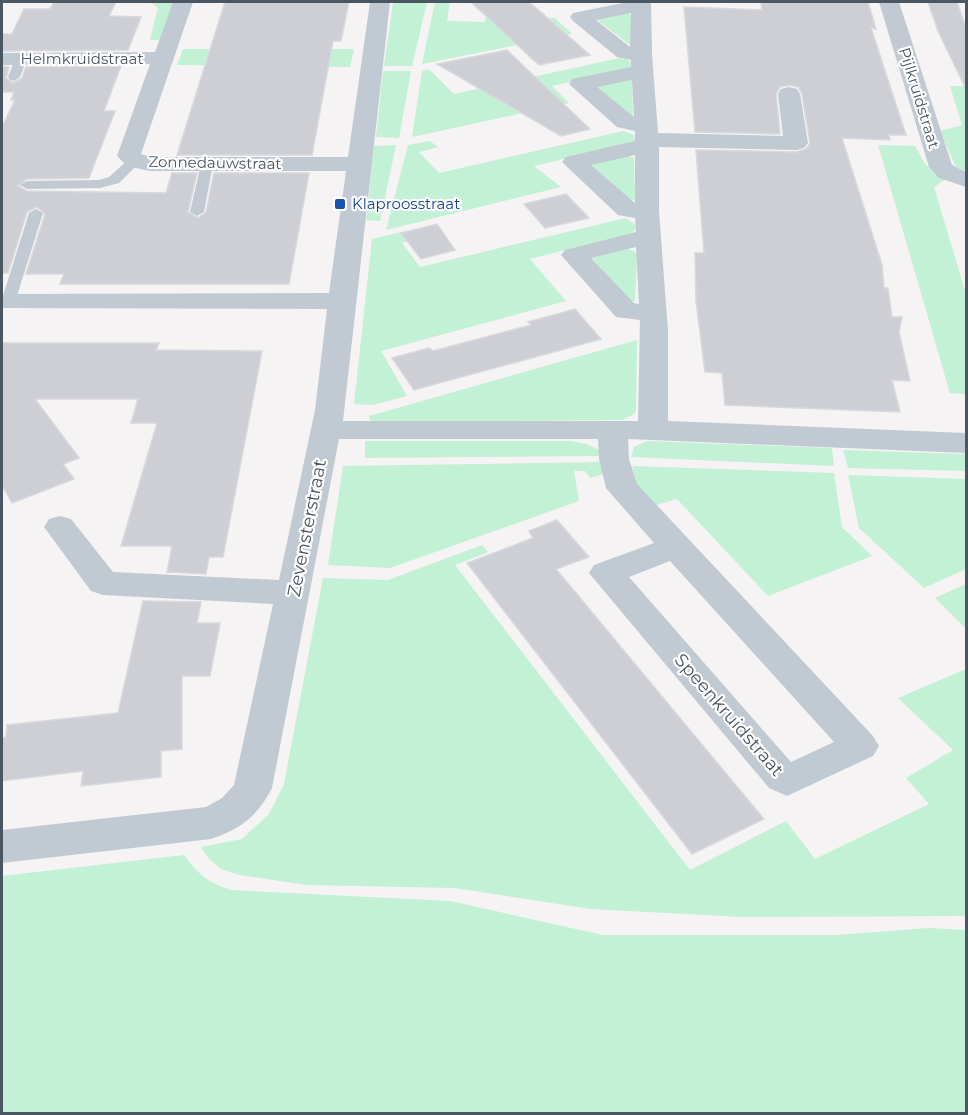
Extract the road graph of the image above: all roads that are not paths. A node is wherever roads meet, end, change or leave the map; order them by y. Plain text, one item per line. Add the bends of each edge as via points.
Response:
1 (183, 2) edge
2 (380, 2) edge
3 (889, 2) edge
4 (641, 3) edge
5 (162, 58) junction
6 (641, 63) junction
7 (12, 65) edge
8 (789, 94) dead end
9 (646, 138) junction
10 (135, 161) junction
11 (207, 164) junction
12 (359, 164) junction
13 (966, 180) edge
14 (27, 185) dead end
15 (197, 212) dead end
16 (36, 213) dead end
17 (648, 224) junction
18 (341, 301) junction
19 (9, 302) joint
20 (651, 313) junction
21 (327, 430) junction
22 (612, 430) junction
23 (653, 430) junction
24 (966, 443) edge
25 (60, 527) dead end
26 (675, 547) junction
27 (294, 593) junction
28 (2, 847) edge

1 - 5 street, Zonnedauwstraat
2 - 12 street, Zevensterstraat
3 - 13 street, Pijlkruidstraat via 941,167
4 - 6 street
4 - 6 street via 580,17
5 - 7 street, Helmkruidstraat
5 - 10 street, Zonnedauwstraat via 129,156
6 - 9 street
6 - 9 street via 580,84
8 - 9 street via 796,143
9 - 17 street
9 - 17 street via 574,162
10 - 11 street, Zonnedauwstraat
10 - 14 lane via 114,180 100,184
11 - 12 street, Zonnedauwstraat
11 - 15 lane
12 - 18 street, Zevensterstraat
16 - 19 lane
17 - 20 street
17 - 20 street via 574,255 626,312
18 - 19 street
18 - 21 street, Zevensterstraat
20 - 23 street
21 - 22 street
21 - 27 street, Zevensterstraat
22 - 23 street
22 - 26 street, Speenkruidstraat via 622,488
23 - 24 street
25 - 27 street via 103,583
26 - 26 street, Speenkruidstraat via 820,703 860,746 787,781 782,777 606,573
27 - 28 street, Zevensterstraat via 253,788 245,803 211,823

